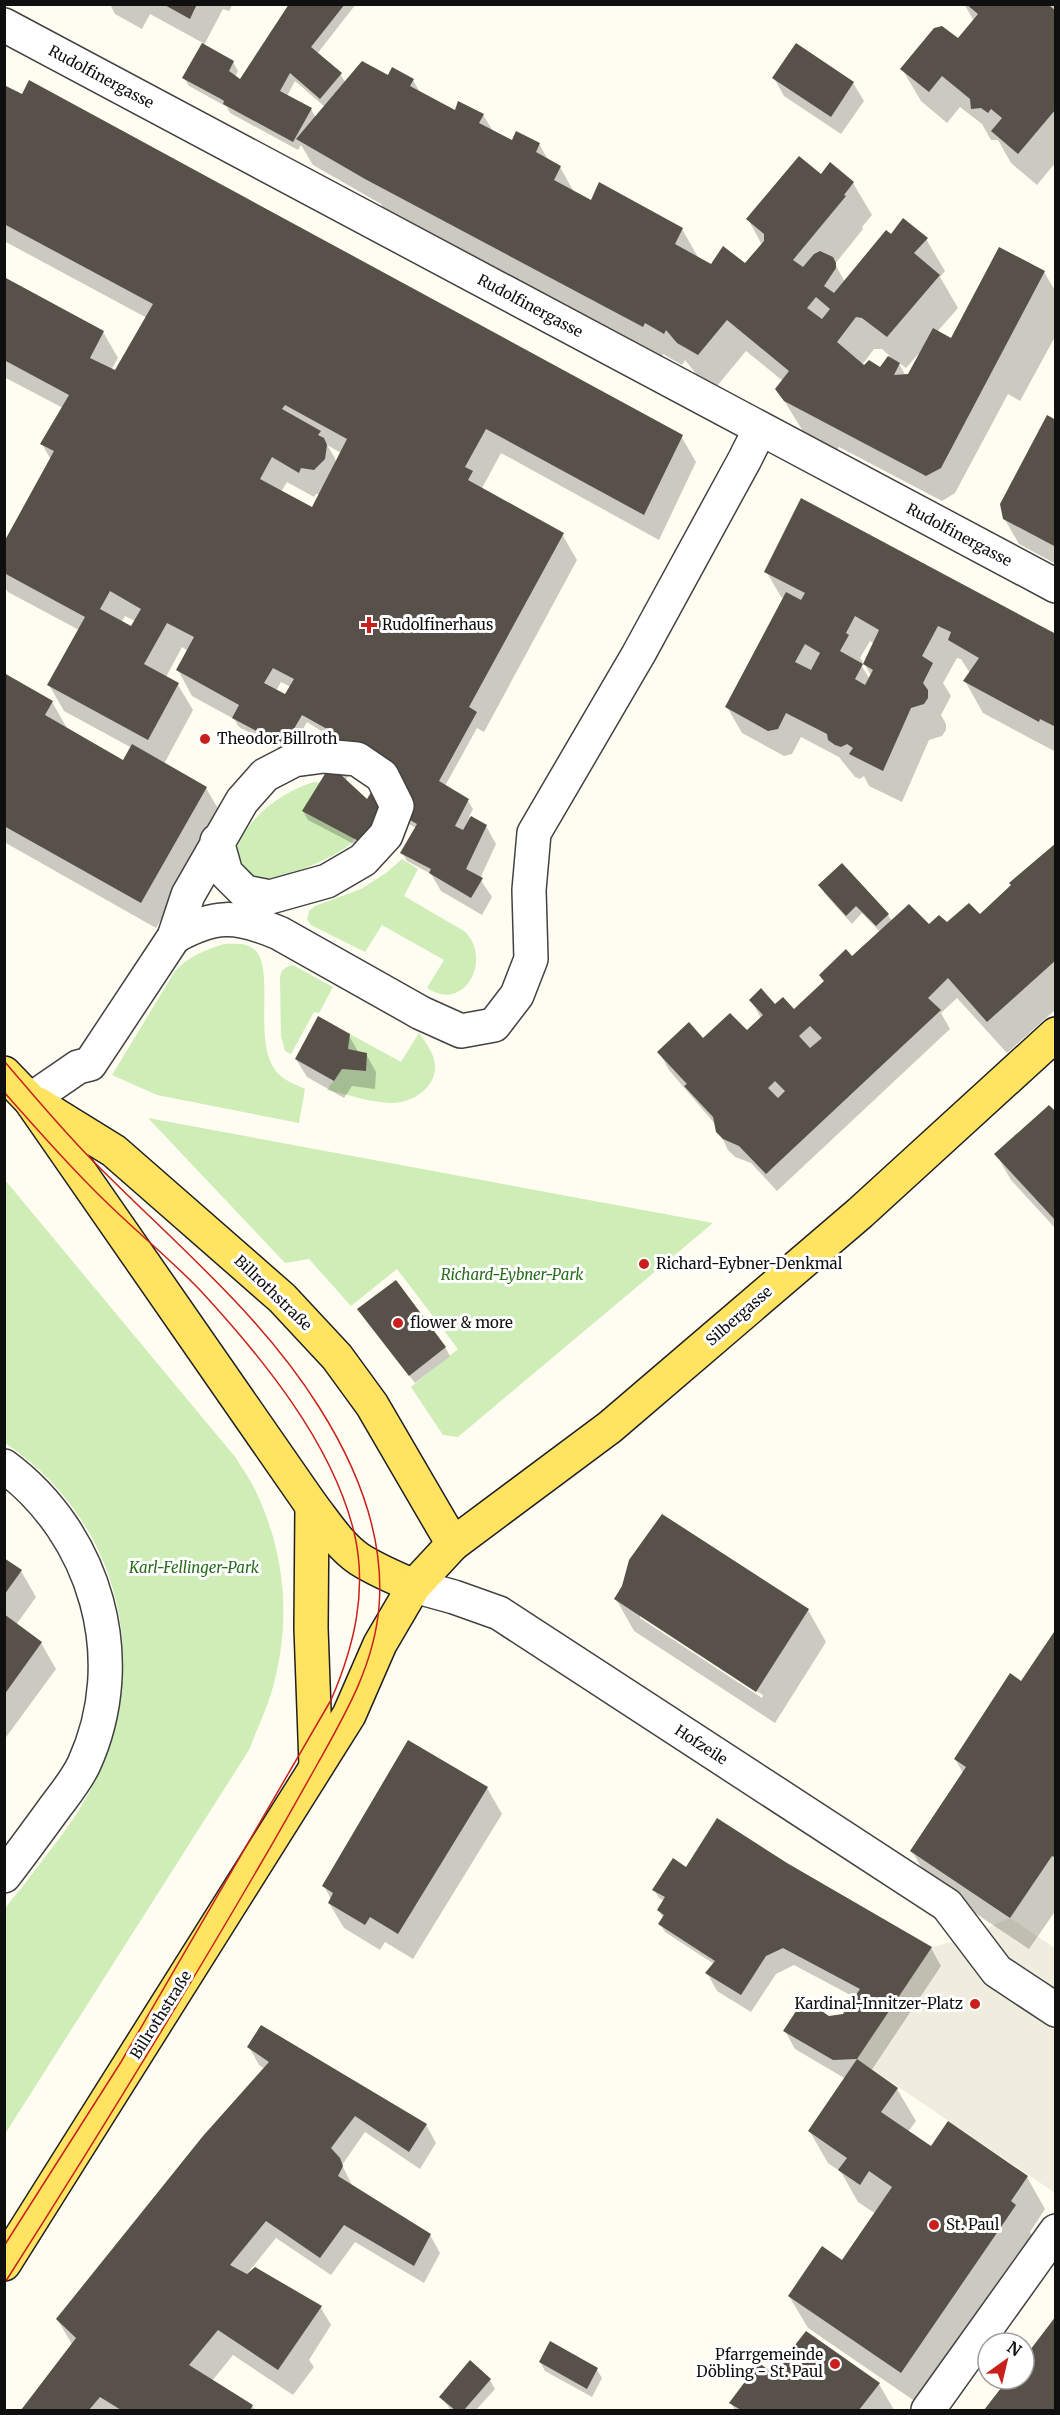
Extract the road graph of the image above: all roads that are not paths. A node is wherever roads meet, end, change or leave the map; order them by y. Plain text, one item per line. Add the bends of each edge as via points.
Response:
1 (4, 25) edge
2 (760, 429) junction
3 (1056, 586) edge
4 (217, 841) junction
5 (264, 911) junction
6 (174, 937) junction
7 (1056, 1034) edge
8 (4, 1073) edge
9 (30, 1100) junction
10 (4, 1466) edge
11 (312, 1506) junction
12 (453, 1544) junction
13 (414, 1586) junction
14 (316, 1766) junction
15 (4, 1876) edge
16 (1056, 2010) edge
17 (1056, 2231) edge
18 (4, 2264) edge
19 (928, 2410) edge

1 - 2 street, Rudolfinergasse
2 - 3 street, Rudolfinergasse
2 - 5 street via 638,655 534,833 529,890 531,959 517,995 494,1025 461,1031 421,1013 279,933
4 - 5 street via 226,873
4 - 5 street via 249,792 266,775 294,760 324,756 357,759 382,776 397,806 386,835 363,860
4 - 6 street via 188,895
5 - 6 street via 198,924
6 - 9 street via 90,1064 78,1067
7 - 12 main road, Silbergasse via 860,1213 619,1420
8 - 9 main road, Billrothstraße
9 - 11 main road, Billrothstraße
9 - 12 main road, Billrothstraße via 114,1151 282,1298 337,1357 372,1405
10 - 15 street via 39,1494 71,1539 91,1579 105,1655 100,1720 83,1766
11 - 13 main road, Billrothstraße via 357,1558
11 - 14 main road
12 - 13 main road, Silbergasse
13 - 14 main road, Billrothstraße via 380,1644 349,1715
13 - 16 street, Hofzeile via 499,1613 947,1905 997,1971
14 - 18 main road, Billrothstraße
17 - 19 street

